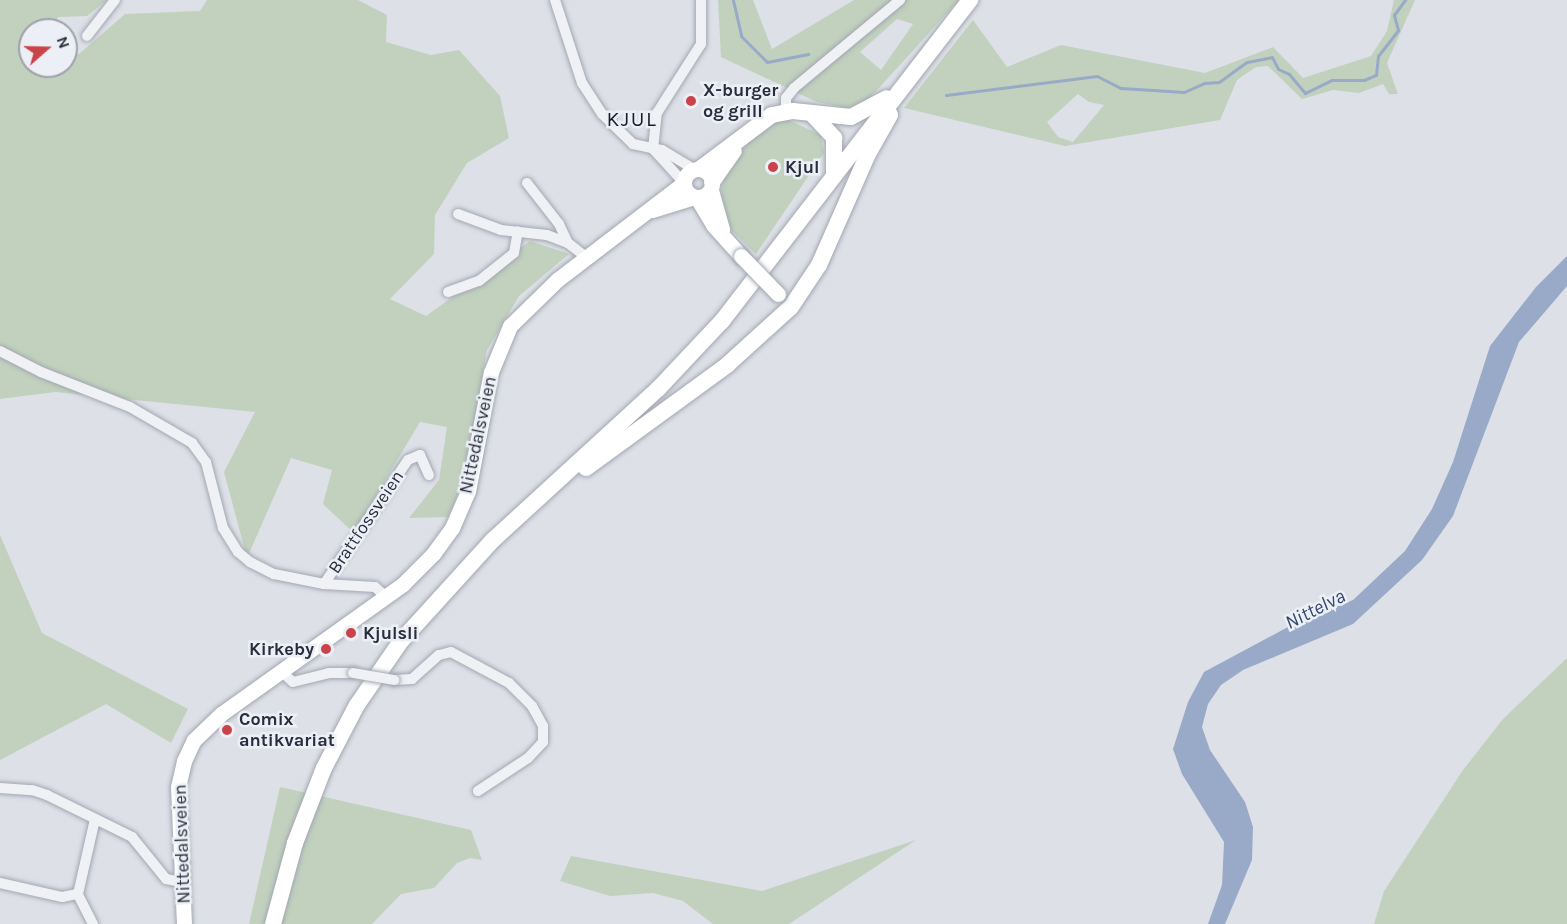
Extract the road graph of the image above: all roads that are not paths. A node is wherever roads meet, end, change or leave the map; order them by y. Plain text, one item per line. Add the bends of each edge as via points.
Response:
1 (115, 0) edge
2 (555, 0) edge
3 (701, 0) edge
4 (900, 0) edge
5 (970, 0) edge
6 (87, 36) dead end
7 (922, 58) junction
8 (897, 90) junction
9 (786, 111) junction
10 (812, 114) junction
11 (741, 137) junction
12 (653, 149) junction
13 (697, 170) junction
14 (833, 178) junction
15 (527, 183) dead end
16 (684, 183) junction
17 (711, 186) junction
18 (695, 197) junction
19 (649, 211) junction
20 (458, 214) dead end
21 (518, 231) junction
22 (723, 235) junction
23 (568, 243) junction
24 (586, 257) junction
25 (448, 292) dead end
26 (791, 307) junction
27 (0, 351) edge
28 (590, 453) junction
29 (429, 475) dead end
30 (563, 484) junction
31 (324, 584) junction
32 (386, 597) junction
33 (281, 671) junction
34 (0, 788) edge
35 (478, 791) dead end
36 (95, 819) junction
37 (182, 882) junction
38 (0, 884) edge
39 (78, 894) junction
40 (93, 924) edge
41 (184, 924) edge
42 (273, 924) edge
43 (281, 924) edge

1 - 6 street
2 - 12 street via 588,96 627,140
3 - 12 street via 701,44 657,113
4 - 9 street via 794,87 786,98
5 - 7 highway
7 - 8 highway
7 - 26 highway via 868,154 819,265
8 - 10 highway via 856,115
8 - 14 highway
9 - 10 highway
9 - 11 highway via 764,118
10 - 14 highway via 834,138
11 - 13 highway
11 - 17 highway
12 - 13 street
12 - 16 street
13 - 16 main road, Nittedalsveien
13 - 17 main road via 708,174
14 - 28 highway via 722,321
15 - 23 street via 560,224
16 - 18 main road
16 - 19 main road, Nittedalsveien
17 - 18 main road, Nittedalsveien
17 - 22 main road
18 - 19 main road, Nittedalsveien
18 - 22 main road
19 - 24 main road, Nittedalsveien
20 - 21 street via 501,230
21 - 23 street
21 - 25 street via 514,253 479,281
22 - 26 main road, bridge
23 - 24 street
24 - 32 main road, Nittedalsveien via 531,302 505,333 490,372 471,478 460,509 433,554
26 - 30 highway via 728,365
27 - 31 street, Brattfossveien via 130,407 192,443 206,462 223,528 244,557 274,574
28 - 30 highway
28 - 42 highway via 568,469 450,583 380,670 346,725 315,788
29 - 31 street, Brattfossveien via 420,455 408,459
30 - 43 highway via 448,596 374,692 319,800
31 - 32 street, Brattfossveien via 375,587
32 - 33 main road, Nittedalsveien
33 - 35 street, bridge via 293,682 336,672 394,681 412,679 439,655 451,652 508,683 532,706 543,726 543,742 528,758
33 - 37 main road, Nittedalsveien via 213,720 186,753 177,799
34 - 36 street via 32,790
36 - 37 street via 132,837 166,879
36 - 39 street
37 - 41 main road, Nittedalsveien
38 - 39 street via 62,897
39 - 40 street

